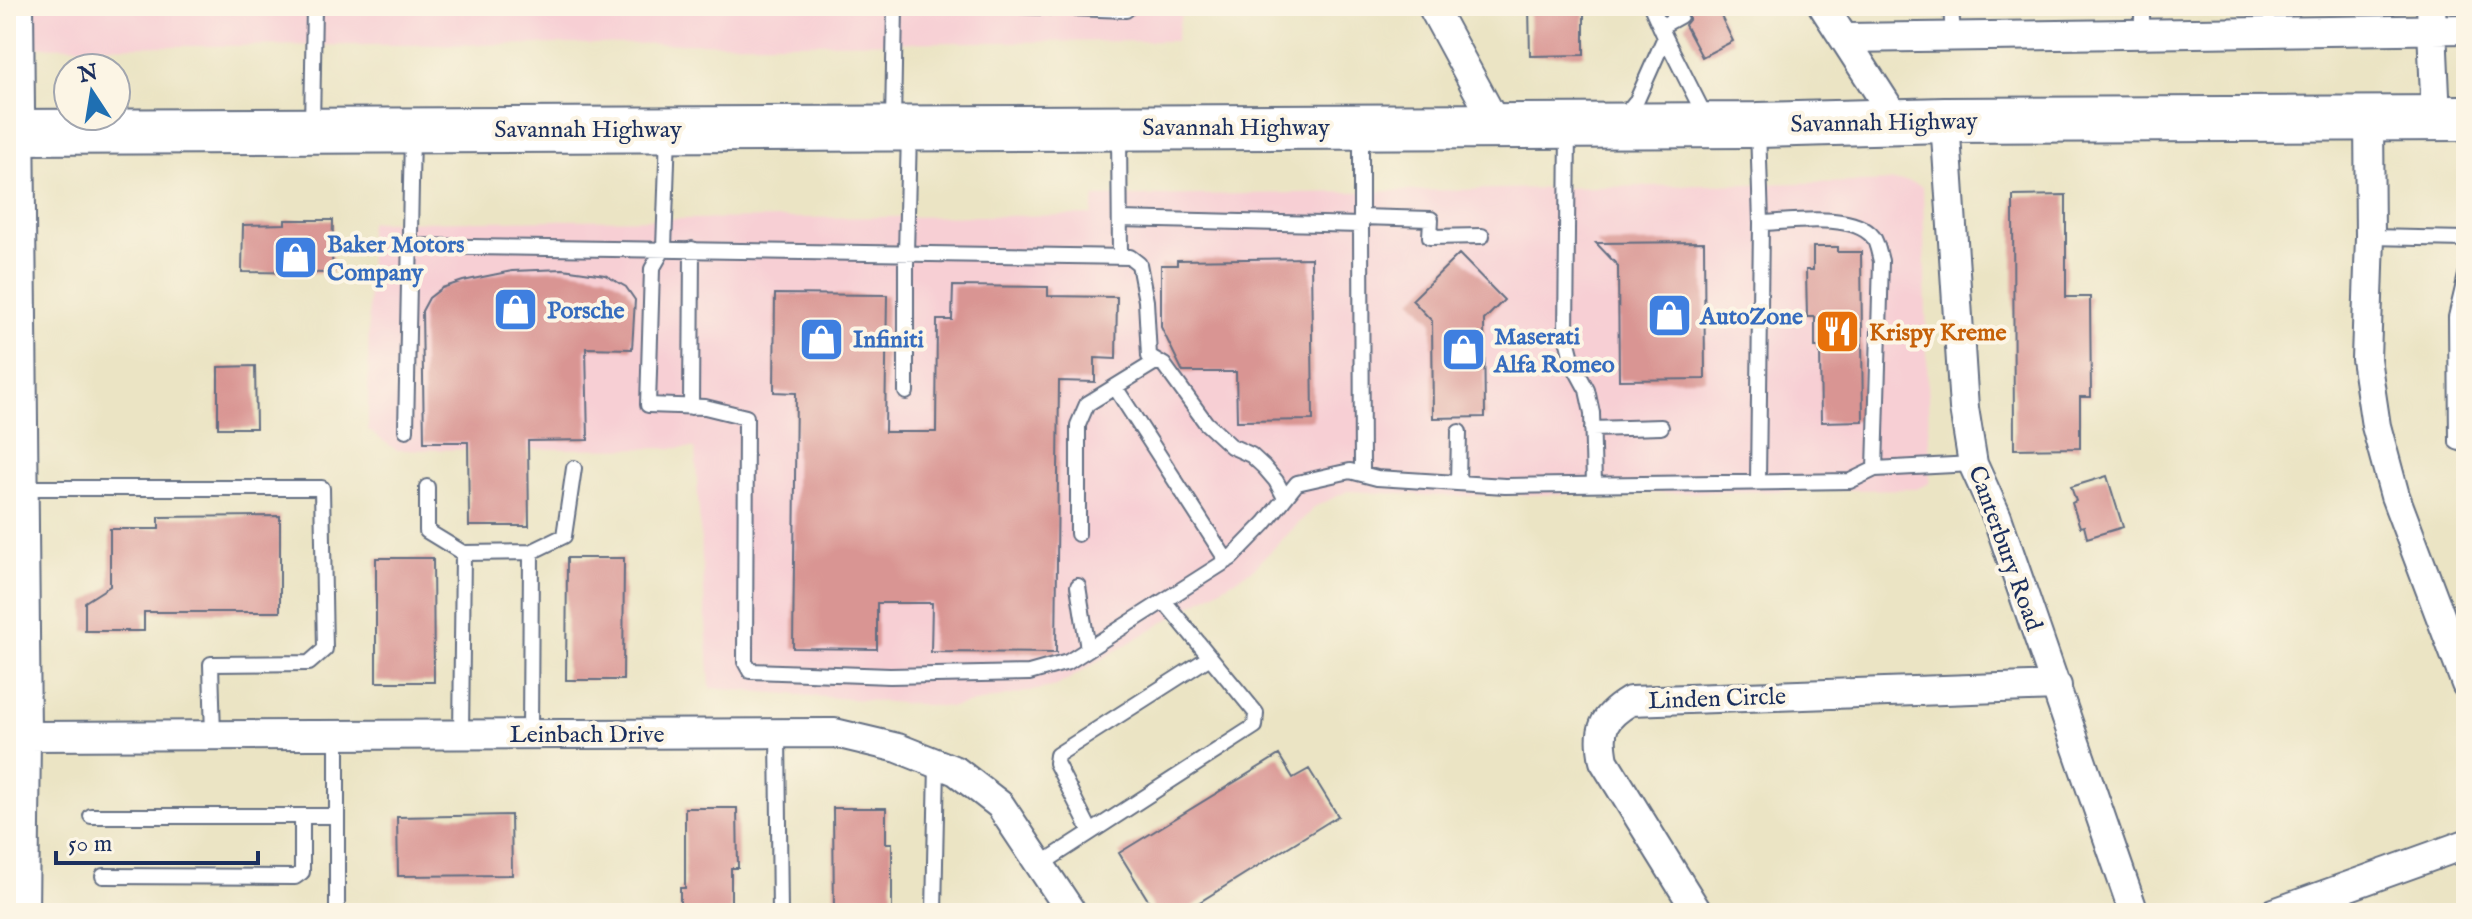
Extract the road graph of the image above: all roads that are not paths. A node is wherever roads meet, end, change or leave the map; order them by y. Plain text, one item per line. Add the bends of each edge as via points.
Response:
1 (19, 6) edge
2 (314, 6) edge
3 (895, 6) edge
4 (1019, 6) edge
5 (1130, 6) edge
6 (1432, 6) edge
7 (1651, 6) edge
8 (1823, 6) edge
9 (1951, 6) edge
10 (1680, 16) dead end
11 (2431, 18) edge
12 (2142, 20) edge
13 (2466, 29) edge
14 (1664, 31) junction
15 (1953, 37) junction
16 (1846, 38) junction
17 (12, 40) edge
18 (2369, 118) junction
19 (2451, 118) edge
20 (1945, 120) junction
21 (1898, 122) junction
22 (1568, 124) junction
23 (1617, 124) junction
24 (1709, 124) junction
25 (1757, 125) junction
26 (1497, 126) junction
27 (1119, 127) junction
28 (1361, 127) junction
29 (901, 128) junction
30 (668, 129) junction
31 (412, 130) junction
32 (312, 131) junction
33 (12, 132) edge
34 (1120, 219) junction
35 (1361, 221) junction
36 (1761, 223) junction
37 (1482, 236) dead end
38 (2370, 237) junction
39 (2466, 239) edge
40 (410, 246) junction
41 (664, 248) junction
42 (692, 249) junction
43 (906, 253) junction
44 (1120, 257) junction
45 (2466, 275) edge
46 (1157, 361) junction
47 (1115, 387) junction
48 (906, 392) dead end
49 (691, 407) junction
50 (1661, 427) dead end
51 (1592, 429) junction
52 (406, 430) dead end
53 (1459, 432) dead end
54 (2466, 445) edge
55 (1973, 464) junction
56 (574, 468) dead end
57 (1875, 469) junction
58 (1362, 474) junction
59 (17, 479) edge
60 (1758, 481) junction
61 (1458, 483) junction
62 (1594, 484) junction
63 (427, 487) dead end
64 (1285, 498) junction
65 (1078, 534) dead end
66 (531, 552) junction
67 (463, 553) junction
68 (1227, 561) junction
69 (1078, 586) dead end
70 (1164, 601) junction
71 (1088, 649) junction
72 (1210, 657) junction
73 (2466, 684) edge
74 (2057, 686) junction
75 (19, 725) edge
76 (778, 734) junction
77 (337, 735) junction
78 (461, 735) junction
79 (530, 735) junction
80 (213, 736) junction
81 (937, 763) junction
82 (91, 816) dead end
83 (302, 816) junction
84 (337, 816) junction
85 (1091, 832) junction
86 (2466, 844) edge
87 (1040, 865) junction
88 (103, 876) dead end
89 (24, 913) edge
90 (337, 913) edge
91 (780, 913) edge
92 (934, 913) edge
93 (1072, 913) edge
94 (1698, 913) edge
95 (2134, 913) edge
96 (2274, 913) edge

1 - 17 street
2 - 32 lane
3 - 29 lane
4 - 5 lane
6 - 26 street
7 - 14 lane
8 - 16 street
9 - 15 lane
10 - 14 lane
11 - 12 street
11 - 13 street
11 - 19 street
12 - 15 street
14 - 23 lane via 1637,100
14 - 24 lane
15 - 16 street
16 - 21 street
17 - 33 street
18 - 19 highway, Savannah Highway
18 - 20 highway, Savannah Highway
18 - 38 street
20 - 21 highway, Savannah Highway
20 - 55 street, Canterbury Road via 1964,408
21 - 25 highway, Savannah Highway
22 - 23 highway, Savannah Highway
22 - 26 highway, Savannah Highway
22 - 51 lane via 1566,335 1587,390
23 - 24 highway, Savannah Highway
24 - 25 highway, Savannah Highway
25 - 36 lane
26 - 28 highway, Savannah Highway
27 - 28 highway, Savannah Highway
27 - 29 highway, Savannah Highway
27 - 34 lane
28 - 35 lane
29 - 30 highway, Savannah Highway
29 - 43 lane
30 - 31 highway, Savannah Highway
30 - 41 lane
31 - 32 highway, Savannah Highway
31 - 40 lane
32 - 33 highway, Savannah Highway
33 - 59 street
34 - 35 lane
34 - 44 lane
35 - 37 lane via 1431,219 1430,237
35 - 58 lane
36 - 57 lane via 1843,221 1874,238 1881,261
36 - 60 lane
38 - 39 lane
38 - 73 street via 2366,359 2376,426 2395,496
40 - 41 lane
40 - 52 lane
41 - 42 lane
41 - 49 lane via 652,269 648,405
42 - 43 lane
42 - 49 lane
43 - 44 lane
43 - 48 lane
44 - 46 lane via 1139,264 1149,356
45 - 54 lane via 2456,317 2457,442
46 - 47 lane
46 - 64 lane via 1206,423 1264,467
47 - 65 lane via 1087,404 1078,425
47 - 68 lane
49 - 71 lane via 746,417 745,662 750,671 1029,673 1068,662
50 - 51 lane
51 - 62 lane
53 - 61 lane
55 - 57 lane
55 - 74 street, Canterbury Road
56 - 66 lane via 564,536
57 - 60 lane via 1850,481
58 - 61 lane
58 - 64 lane via 1350,471 1297,483
59 - 75 street
59 - 80 lane via 322,488 325,649 309,663 211,664
60 - 62 lane
61 - 62 lane
63 - 67 lane via 427,531
64 - 68 lane
66 - 67 lane
66 - 79 lane
67 - 78 lane
68 - 70 lane
69 - 71 lane
70 - 71 lane
70 - 72 lane
72 - 85 lane via 1057,755 1056,763
72 - 85 lane via 1256,713 1255,726
74 - 94 street, Linden Circle via 1630,701 1612,711 1600,741 1604,761
74 - 95 street, Canterbury Road
75 - 80 street, Leinbach Drive
75 - 89 street
76 - 79 street, Leinbach Drive
76 - 81 street, Leinbach Drive via 835,733
76 - 91 lane
77 - 78 street, Leinbach Drive
77 - 80 street, Leinbach Drive
77 - 84 lane
78 - 79 street, Leinbach Drive
81 - 87 street, Leinbach Drive via 1000,805
81 - 92 lane
82 - 83 lane
83 - 84 lane
83 - 88 lane via 302,872 295,877
84 - 90 lane
85 - 87 lane
86 - 96 street
87 - 93 street, Leinbach Drive

